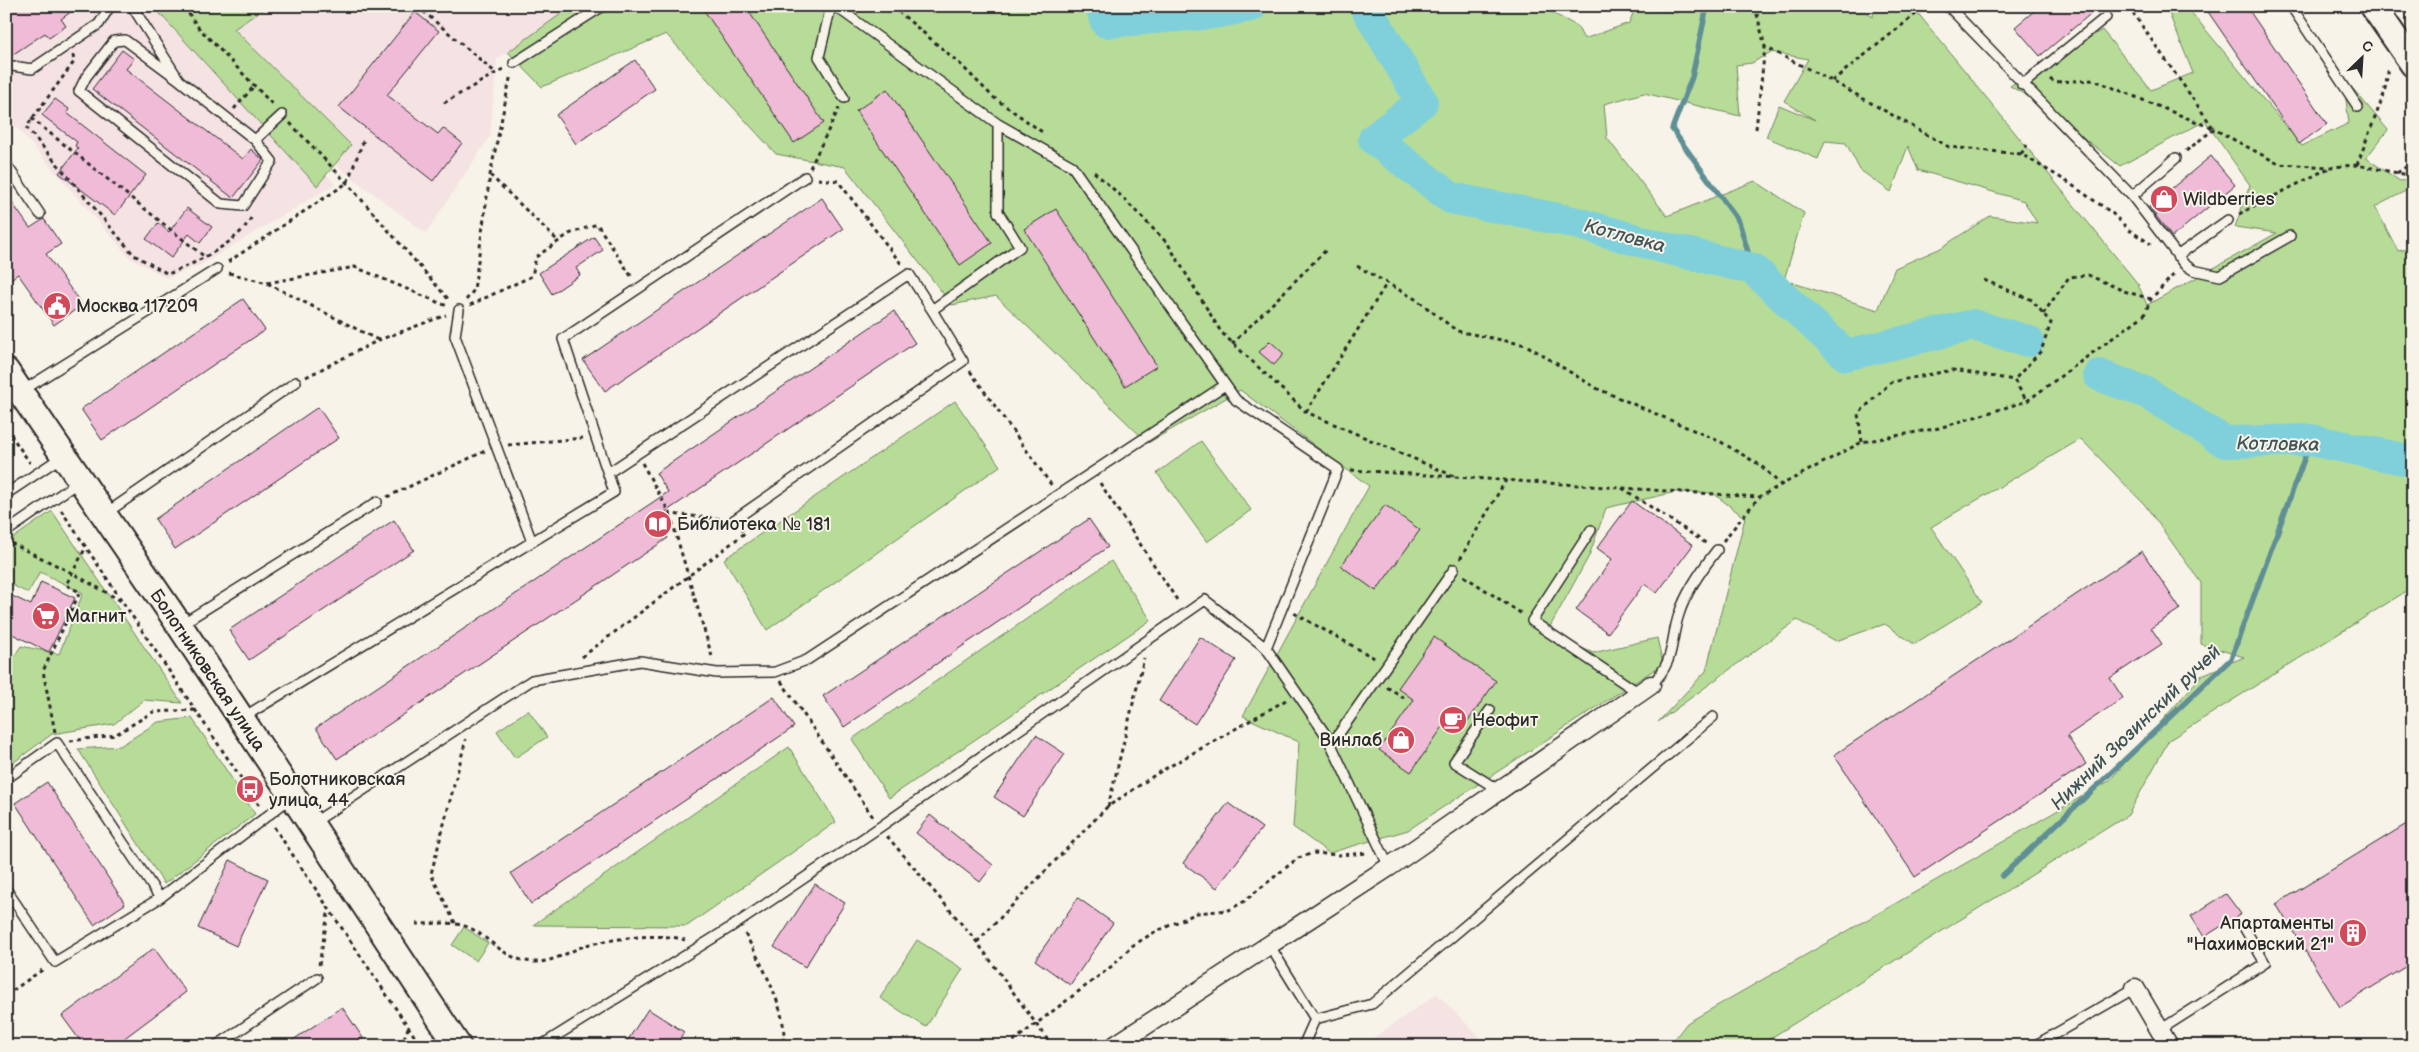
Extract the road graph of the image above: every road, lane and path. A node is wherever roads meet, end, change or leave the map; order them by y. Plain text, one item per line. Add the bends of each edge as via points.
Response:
1 (110, 6) edge
2 (132, 6) edge
3 (184, 6) edge
4 (417, 6) edge
5 (603, 6) edge
6 (831, 6) edge
7 (835, 6) edge
8 (892, 6) edge
9 (1755, 6) edge
10 (1926, 6) edge
11 (1948, 6) edge
12 (2128, 6) edge
13 (2291, 6) edge
14 (2372, 6) edge
15 (2106, 17) dead end
16 (72, 42) junction
17 (1765, 47) junction
18 (2387, 61) dead end
19 (514, 63) junction
20 (2413, 64) edge
21 (6, 65) edge
22 (2041, 70) junction
23 (496, 73) junction
24 (179, 80) junction
25 (1832, 81) junction
26 (2022, 85) junction
27 (254, 86) junction
28 (844, 98) joint
29 (444, 103) dead end
30 (2358, 107) dead end
31 (282, 115) junction
32 (227, 117) junction
33 (31, 118) junction
34 (998, 124) junction
35 (1756, 129) dead end
36 (2214, 129) junction
37 (1049, 136) dead end
38 (364, 139) dead end
39 (256, 140) junction
40 (2027, 145) dead end
41 (2021, 154) junction
42 (2176, 158) joint
43 (2413, 162) edge
44 (6, 164) edge
45 (2357, 165) junction
46 (2330, 168) junction
47 (1093, 171) dead end
48 (2396, 174) junction
49 (490, 175) junction
50 (2413, 176) edge
51 (805, 177) junction
52 (347, 183) junction
53 (2132, 196) junction
54 (243, 206) junction
55 (40, 214) dead end
56 (2228, 220) joint
57 (2290, 236) dead end
58 (558, 241) junction
59 (2152, 245) dead end
60 (1326, 250) dead end
61 (2176, 256) junction
62 (205, 257) junction
63 (2184, 264) junction
64 (1357, 266) dead end
65 (217, 269) junction
66 (909, 274) junction
67 (1984, 280) dead end
68 (267, 283) junction
69 (1387, 283) junction
70 (639, 288) junction
71 (2151, 299) junction
72 (459, 310) junction
73 (932, 310) junction
74 (2044, 314) junction
75 (378, 340) junction
76 (1232, 344) junction
77 (963, 361) junction
78 (6, 371) edge
79 (2014, 380) junction
80 (296, 382) joint
81 (1225, 385) junction
82 (21, 392) junction
83 (2027, 400) junction
84 (1306, 412) junction
85 (6, 428) edge
86 (594, 436) junction
87 (1862, 442) junction
88 (498, 445) junction
89 (637, 454) junction
90 (63, 455) junction
91 (1338, 469) junction
92 (1093, 472) junction
93 (608, 473) junction
94 (37, 474) junction
95 (1456, 477) junction
96 (1506, 480) junction
97 (80, 481) junction
98 (1782, 484) junction
99 (1622, 488) junction
100 (6, 494) edge
101 (1058, 494) junction
102 (1759, 496) junction
103 (54, 499) junction
104 (377, 502) joint
105 (104, 514) junction
106 (670, 514) junction
107 (734, 520) junction
108 (1591, 530) dead end
109 (6, 532) edge
110 (6, 541) edge
111 (532, 542) junction
112 (86, 546) junction
113 (1716, 550) junction
114 (1454, 569) junction
115 (72, 573) junction
116 (688, 576) junction
117 (123, 603) junction
118 (1282, 607) junction
119 (1186, 614) junction
120 (1532, 621) junction
121 (180, 626) junction
122 (1148, 640) junction
123 (1266, 648) junction
124 (1387, 665) junction
125 (775, 672) junction
126 (717, 673) junction
127 (558, 676) junction
128 (1376, 680) junction
129 (1645, 689) junction
130 (1298, 694) junction
131 (1407, 700) dead end
132 (196, 710) junction
133 (1490, 710) dead end
134 (1713, 717) dead end
135 (241, 719) junction
136 (471, 720) junction
137 (57, 743) junction
138 (1331, 745) junction
139 (6, 779) edge
140 (1500, 792) junction
141 (292, 797) junction
142 (1107, 807) junction
143 (266, 815) junction
144 (310, 825) junction
145 (880, 827) junction
146 (1385, 859) junction
147 (6, 889) edge
148 (160, 898) junction
149 (329, 908) junction
150 (739, 922) junction
151 (455, 923) junction
152 (416, 924) dead end
153 (2244, 929) dead end
154 (977, 942) junction
155 (1270, 946) junction
156 (701, 948) junction
157 (55, 962) junction
158 (317, 978) joint
159 (2134, 988) joint
160 (6, 995) edge
161 (1315, 1019) junction
162 (1036, 1024) junction
163 (408, 1027) junction
164 (2160, 1030) junction
165 (216, 1046) edge
166 (401, 1046) edge
167 (421, 1046) edge
168 (458, 1046) edge
169 (540, 1046) edge
170 (782, 1046) edge
171 (1007, 1046) edge
172 (1052, 1046) edge
173 (1114, 1046) edge
174 (1303, 1046) edge
175 (2034, 1046) edge
176 (2169, 1046) edge

1 - 16 lane via 99,24
2 - 24 lane
3 - 27 path via 197,26
4 - 23 path
5 - 19 lane
6 - 28 lane via 819,57
7 - 34 lane
8 - 37 path via 959,62 993,97
9 - 17 path
10 - 25 path
11 - 26 lane
12 - 36 path
13 - 30 lane
14 - 20 street
15 - 22 lane
16 - 21 lane via 32,69
16 - 33 path via 74,62
17 - 25 path
17 - 35 path
18 - 45 path via 2390,69 2384,94
19 - 23 path
19 - 49 path
22 - 26 lane
22 - 36 path via 2054,82 2094,80
23 - 29 path
24 - 32 lane
24 - 54 lane via 125,40 114,41 86,76 79,91 221,204
25 - 41 path via 1948,147
26 - 53 lane
27 - 31 path
27 - 32 path
28 - 51 path
31 - 39 lane
31 - 52 path
32 - 39 lane
33 - 62 path
33 - 62 path via 26,127 134,255 168,274
34 - 73 lane via 998,212 1020,247
34 - 81 lane via 1072,166
36 - 42 path
36 - 46 path via 2279,164
38 - 52 path
39 - 54 lane via 272,161
40 - 41 path
41 - 59 path via 2066,180
42 - 53 lane
43 - 48 path
44 - 55 lane
45 - 46 path
45 - 48 path
46 - 56 path
47 - 76 path via 1168,244 1221,332
48 - 50 path
49 - 58 path
49 - 72 path via 474,290
51 - 66 path via 838,181
51 - 70 lane
52 - 65 path
52 - 72 path
53 - 61 lane
54 - 62 path via 254,214 247,227
56 - 61 lane
57 - 63 lane via 2220,276 2193,270
58 - 70 path via 597,224
58 - 72 path via 536,257 532,276
60 - 76 path
61 - 63 lane
63 - 71 path
64 - 69 path
65 - 68 path
65 - 82 lane
66 - 73 lane
66 - 89 lane
67 - 74 path via 2032,300
68 - 72 path via 355,267
68 - 75 path
69 - 84 path
69 - 98 path via 1417,300 1457,331 1526,345 1596,388 1721,442 1760,465
70 - 86 lane via 563,339
71 - 74 path via 2088,275 2069,277
71 - 83 path via 2144,315
72 - 75 path
72 - 88 lane via 455,336
73 - 77 lane
74 - 79 path via 2051,323 2041,351
75 - 80 path
76 - 84 path
77 - 101 path
77 - 107 lane
78 - 82 street, Болотниковская улица
79 - 83 path
79 - 87 path via 1953,370 1891,382 1858,414
80 - 105 lane
81 - 91 lane via 1236,400
81 - 92 lane
82 - 90 street, Болотниковская улица
83 - 87 path via 1939,428
84 - 95 path
85 - 94 path
86 - 88 path
86 - 93 lane
87 - 98 path
88 - 104 path
88 - 111 lane
89 - 93 lane
89 - 106 path
90 - 94 lane
90 - 97 street, Болотниковская улица
91 - 95 path
91 - 118 lane
92 - 101 lane
92 - 119 path
93 - 111 lane via 614,492
94 - 100 lane
95 - 96 path
96 - 99 path
96 - 114 path
97 - 103 lane
97 - 105 street, Болотниковская улица
98 - 102 path
99 - 102 path
99 - 113 path
101 - 125 lane via 807,660
102 - 113 path
103 - 109 lane
103 - 112 path
104 - 121 lane
105 - 121 street, Болотниковская улица
106 - 107 path
106 - 116 path
107 - 116 path via 745,533
108 - 120 lane
110 - 115 path
111 - 135 lane
112 - 115 path
112 - 117 path
113 - 129 lane via 1679,614 1671,655 1664,672
114 - 120 path
114 - 124 lane
115 - 117 path
115 - 137 path via 66,585 80,592 43,671
116 - 126 path
116 - 127 path
117 - 132 path
118 - 123 lane
118 - 124 path
119 - 122 lane
119 - 123 lane via 1205,600
120 - 129 lane
121 - 135 street, Болотниковская улица
122 - 142 path
122 - 145 lane
123 - 130 lane
124 - 128 lane
125 - 126 lane
125 - 145 path
126 - 127 lane via 640,661
127 - 136 lane via 532,680
128 - 131 path
128 - 138 lane
129 - 140 street
130 - 138 lane
130 - 142 path via 1158,773
132 - 137 path via 153,712 115,735
132 - 143 path
133 - 140 lane via 1454,762
134 - 161 lane via 1372,1004
135 - 141 street, Болотниковская улица
136 - 144 lane
136 - 151 path via 431,874
137 - 139 lane
137 - 148 lane
138 - 146 lane
140 - 146 street
141 - 143 lane
141 - 144 street, Болотниковская улица
142 - 154 path
143 - 148 lane
143 - 149 path
144 - 168 street, Болотниковская улица
145 - 150 lane
145 - 154 path
146 - 155 street
146 - 162 path via 1356,854 1314,853 1298,858 1230,910 1198,913 1132,946 1112,966
147 - 157 lane
148 - 157 lane
149 - 158 path
149 - 163 path
150 - 156 lane
150 - 170 path via 770,981 786,1036
151 - 152 path
151 - 156 path via 472,930 519,961 539,962 590,944 636,938 683,939
153 - 164 lane via 2265,963
154 - 162 path
155 - 161 lane
155 - 173 street
156 - 169 lane
157 - 160 path
158 - 165 lane
159 - 164 street
159 - 175 lane
161 - 174 lane
162 - 171 path
162 - 172 path
163 - 166 path
163 - 167 path
164 - 176 street

